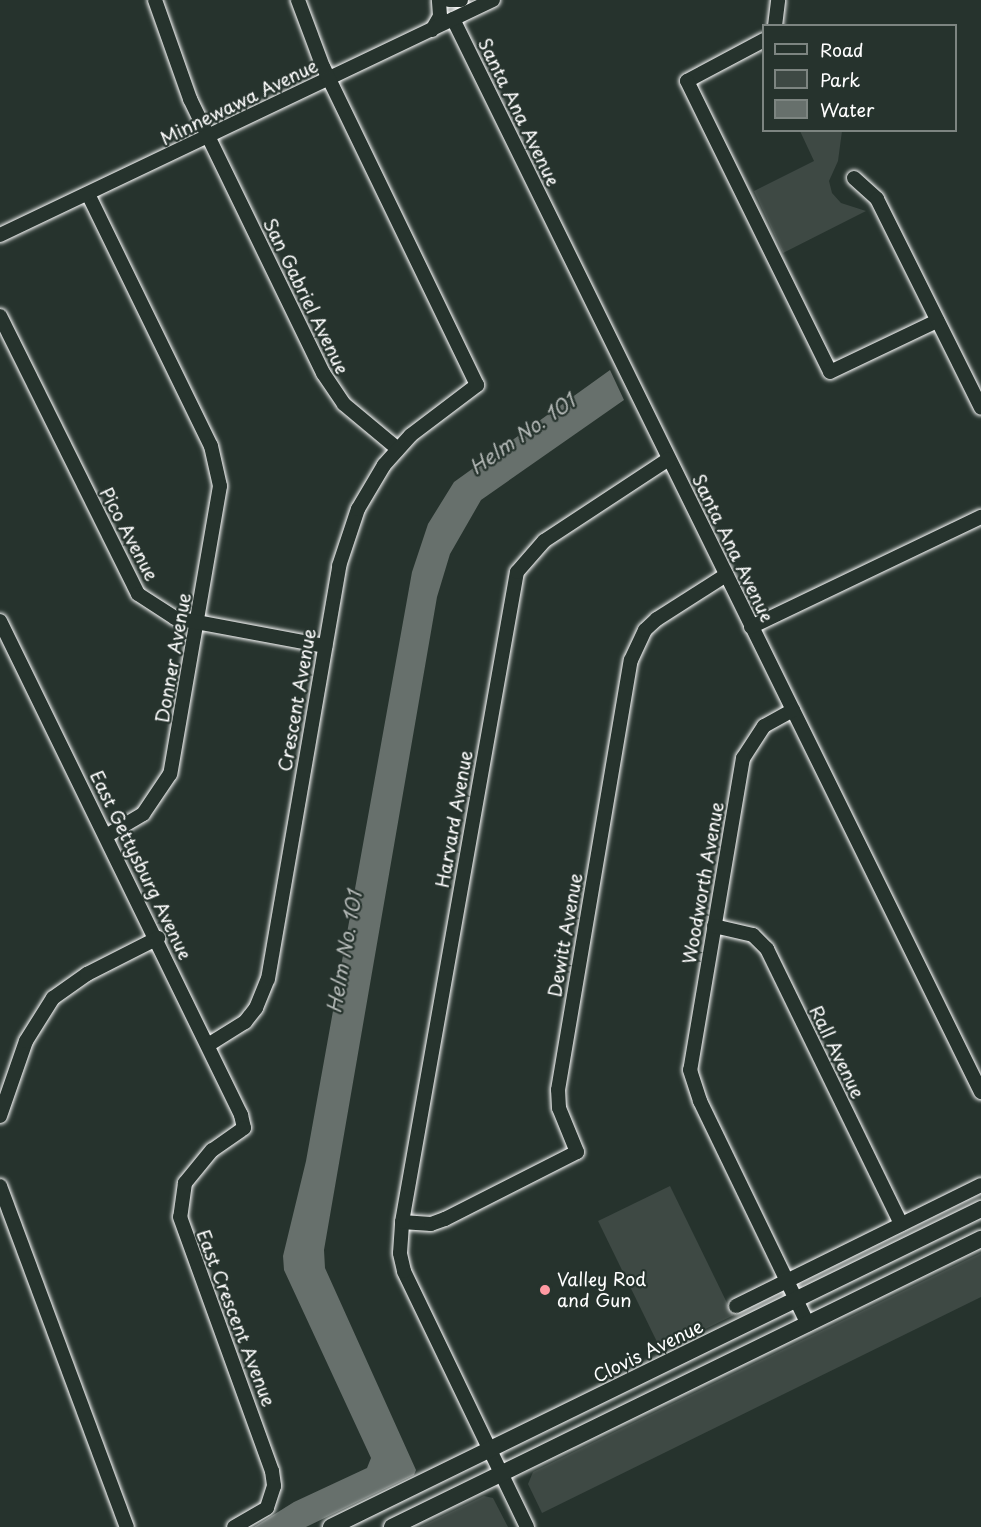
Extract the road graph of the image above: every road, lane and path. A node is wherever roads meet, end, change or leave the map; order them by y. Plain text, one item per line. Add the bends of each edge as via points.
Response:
1 (155, 0) edge
2 (298, 0) edge
3 (439, 0) edge
4 (448, 0) edge
5 (461, 0) edge
6 (494, 0) edge
7 (778, 0) edge
8 (453, 19) junction
9 (774, 24) edge
10 (432, 30) junction
11 (759, 43) edge
12 (329, 79) junction
13 (208, 138) junction
14 (854, 178) dead end
15 (88, 194) junction
16 (0, 235) edge
17 (0, 315) edge
18 (937, 321) junction
19 (981, 408) edge
20 (398, 449) junction
21 (669, 459) junction
22 (981, 517) edge
23 (726, 575) junction
24 (0, 621) edge
25 (197, 623) junction
26 (751, 627) junction
27 (325, 646) junction
28 (792, 710) junction
29 (106, 836) junction
30 (714, 926) junction
31 (158, 939) junction
32 (208, 1045) junction
33 (981, 1092) edge
34 (0, 1116) edge
35 (244, 1128) joint
36 (981, 1185) edge
37 (0, 1186) edge
38 (981, 1209) edge
39 (402, 1222) junction
40 (901, 1224) junction
41 (981, 1239) edge
42 (787, 1280) junction
43 (797, 1300) junction
44 (736, 1306) dead end
45 (808, 1324) junction
46 (490, 1450) junction
47 (502, 1474) junction
48 (128, 1527) edge
49 (234, 1527) edge
50 (331, 1527) edge
51 (392, 1527) edge
52 (528, 1527) edge

1 - 13 street, San Gabriel Avenue
2 - 12 street
3 - 10 street via 440,16
4 - 5 street
6 - 8 street, Minnewawa Avenue
7 - 9 street
8 - 10 street, Minnewawa Avenue
8 - 21 street, Santa Ana Avenue
10 - 12 street, Minnewawa Avenue
11 - 18 street via 687,81 830,372
12 - 13 street, Minnewawa Avenue
12 - 20 street, Crescent Avenue via 477,385 439,411
13 - 15 street, Minnewawa Avenue
13 - 20 street, San Gabriel Avenue via 332,388 358,417
14 - 18 street via 877,199
15 - 16 street, Minnewawa Avenue
15 - 25 street, Donner Avenue via 216,458 220,499
17 - 25 street, Pico Avenue via 130,581 143,599 162,613
18 - 19 street
20 - 27 street, Crescent Avenue via 370,488 347,537
21 - 23 street, Santa Ana Avenue
21 - 39 street, Harvard Avenue via 544,541 517,572
22 - 26 street
23 - 26 street, Santa Ana Avenue
23 - 39 street, Dewitt Avenue via 657,619 636,645 631,660 558,1081 559,1108 577,1152 445,1219 431,1224
24 - 29 street, East Gettysburg Avenue
25 - 27 street, Pico Avenue
25 - 29 street, Donner Avenue via 170,774 143,814
26 - 28 street, Santa Ana Avenue
27 - 32 street, Crescent Avenue via 263,994 245,1022
28 - 30 street, Woodworth Avenue via 764,726 743,758
28 - 33 street, Santa Ana Avenue
29 - 31 street, East Gettysburg Avenue
30 - 40 street, Rall Avenue via 753,935 766,949
30 - 42 street, Woodworth Avenue via 692,1055 693,1084
31 - 32 street, East Gettysburg Avenue
31 - 34 street via 87,974 53,998 26,1041
32 - 35 street, East Gettysburg Avenue
35 - 49 street, East Crescent Avenue via 196,1165 185,1183 180,1217 272,1471 274,1486 267,1508
36 - 40 street
37 - 48 street
38 - 43 main road, Clovis Avenue
39 - 46 street, Harvard Avenue via 401,1261
40 - 42 street
41 - 45 main road
42 - 43 street
42 - 44 street
43 - 45 street
43 - 46 main road, Clovis Avenue
45 - 47 main road
46 - 47 street
46 - 50 main road, Clovis Avenue
47 - 51 main road
47 - 52 street

